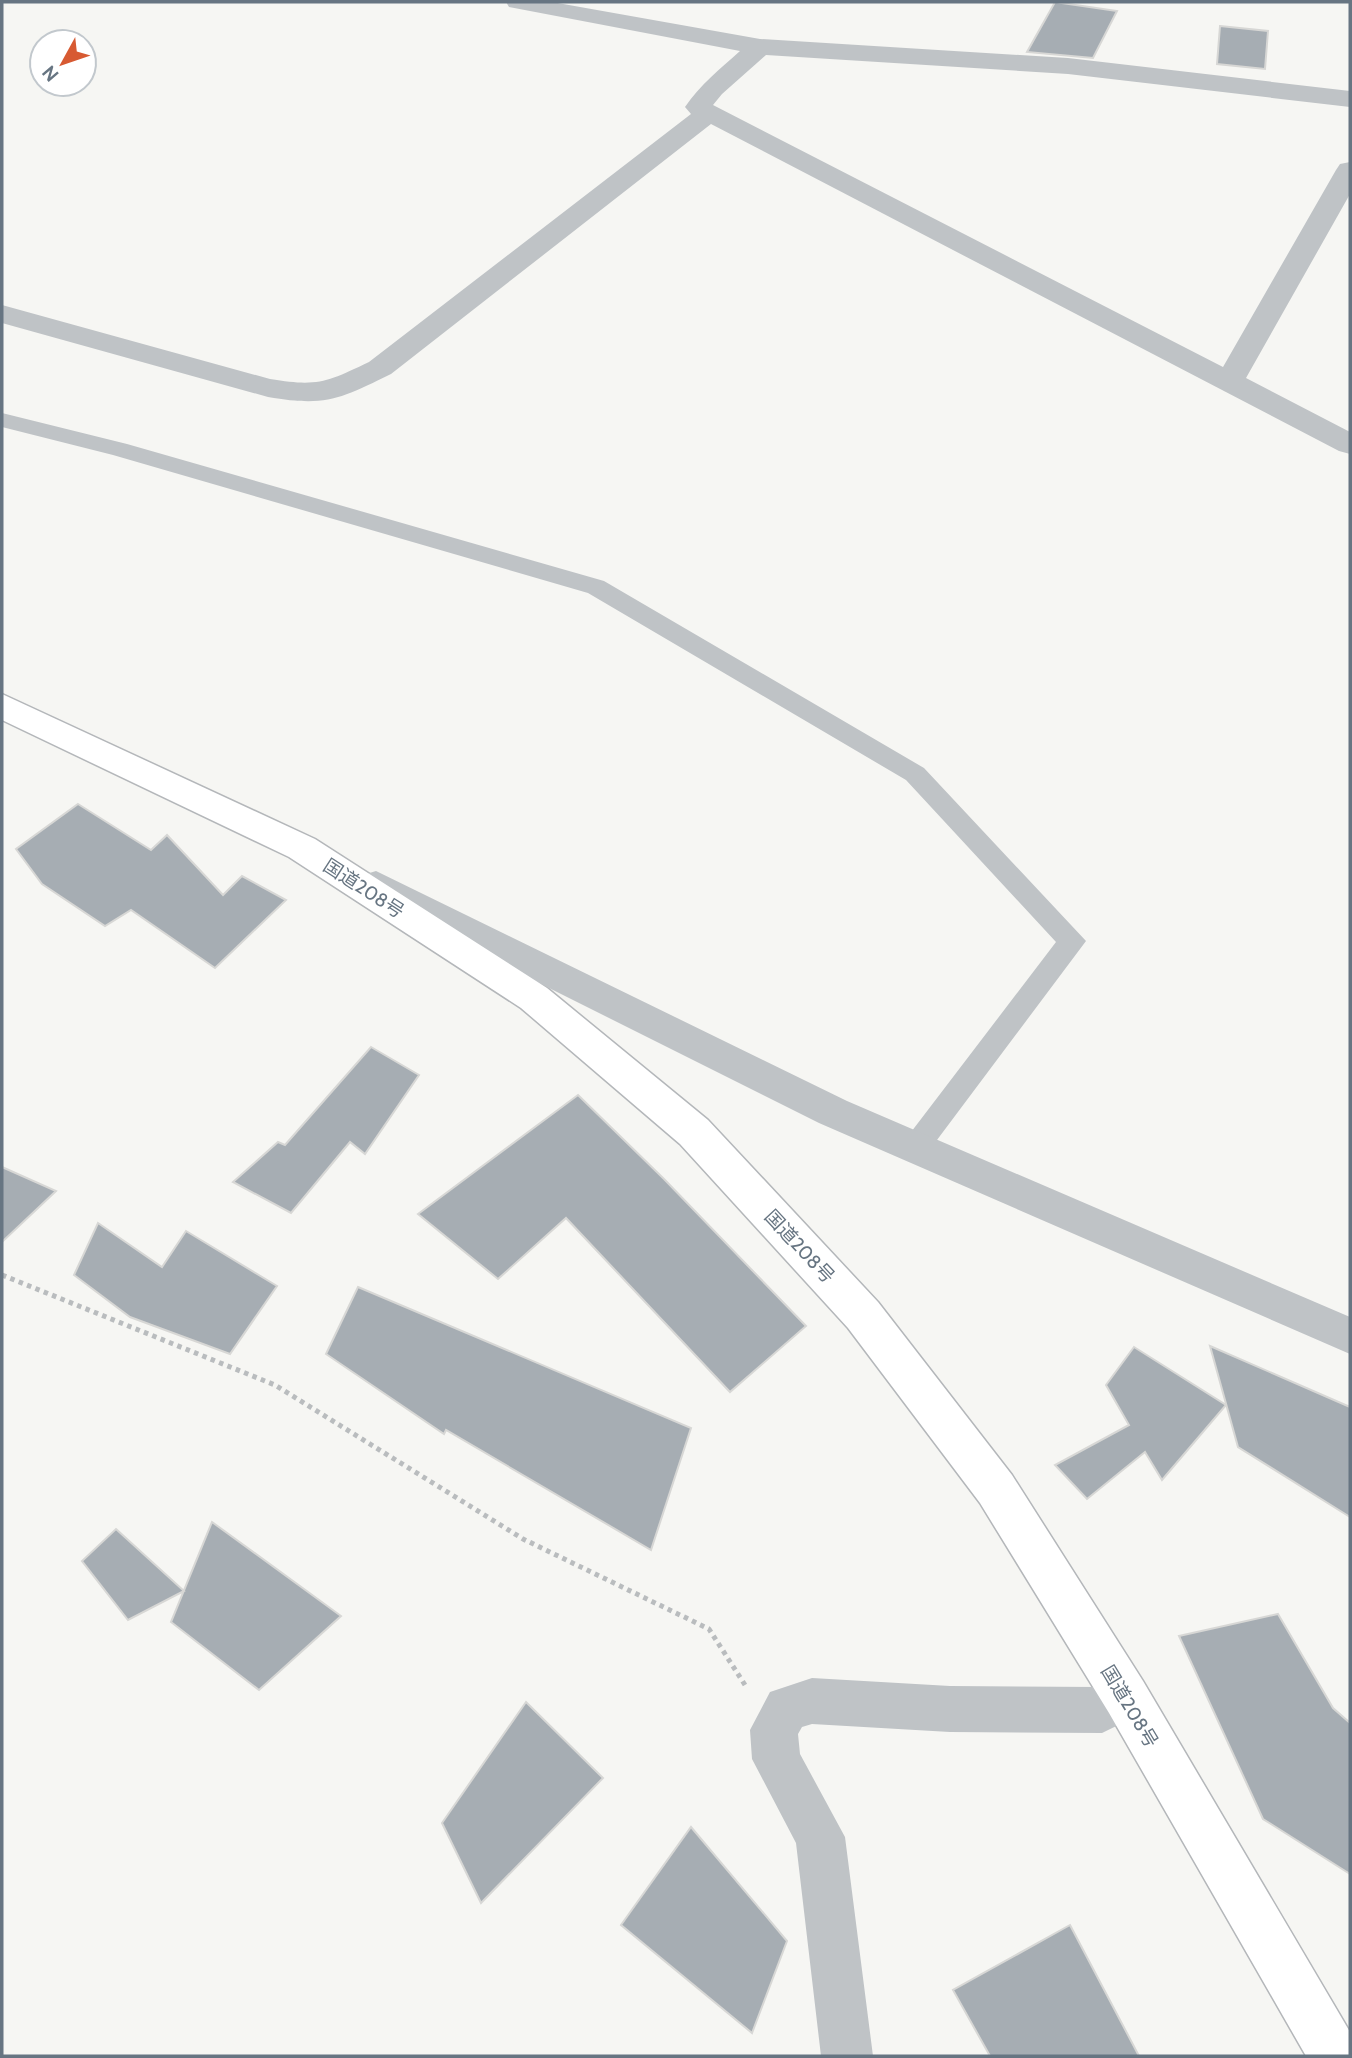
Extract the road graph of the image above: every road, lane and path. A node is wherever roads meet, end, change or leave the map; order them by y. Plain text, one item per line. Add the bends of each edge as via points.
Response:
1 (518, 2) edge
2 (760, 47) junction
3 (1350, 99) edge
4 (708, 113) junction
5 (1350, 170) edge
6 (2, 314) edge
7 (1230, 381) junction
8 (2, 420) edge
9 (1350, 444) edge
10 (2, 706) edge
11 (302, 848) junction
12 (915, 1148) junction
13 (2, 1275) edge
14 (1350, 1336) edge
15 (1126, 1698) junction
16 (774, 1730) junction
17 (847, 2056) edge
18 (1335, 2056) edge

1 - 2 street
2 - 3 street via 1068,66
2 - 4 street via 698,107
4 - 6 street via 380,368 330,392 290,393 268,388
4 - 7 street
5 - 7 street
7 - 9 street
8 - 12 lane via 119,449 596,587 915,774 1072,941
10 - 11 highway, 国道208号
11 - 12 street via 833,1112
11 - 15 highway, 国道208号 via 534,998 694,1132 863,1315 996,1489
12 - 14 street
13 - 16 path via 275,1385 523,1539 709,1629
15 - 16 street via 1102,1710 812,1702 787,1708
15 - 18 highway, 国道208号
16 - 17 street via 776,1759 820,1837

